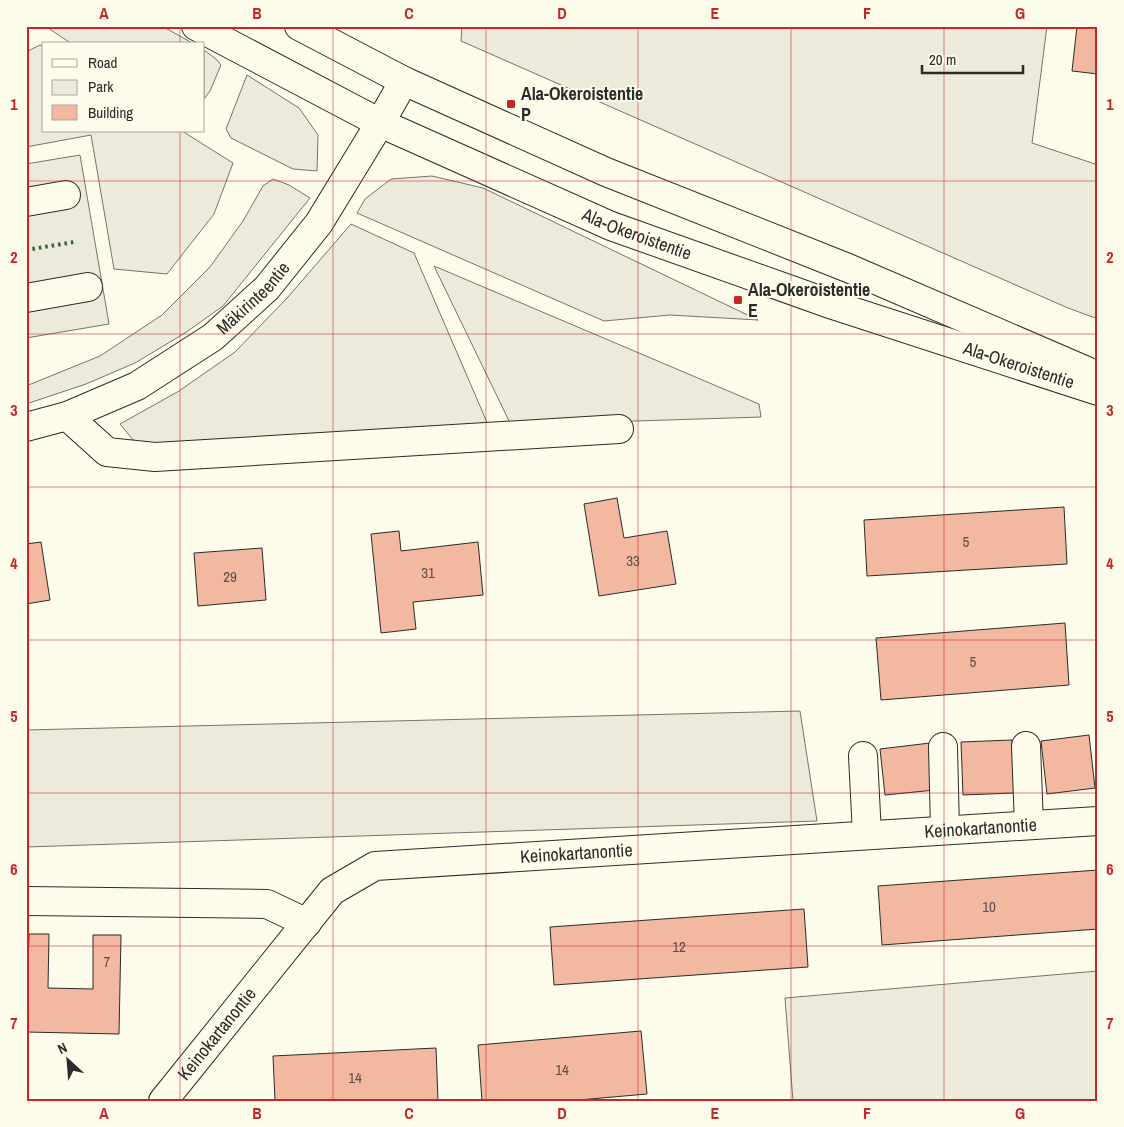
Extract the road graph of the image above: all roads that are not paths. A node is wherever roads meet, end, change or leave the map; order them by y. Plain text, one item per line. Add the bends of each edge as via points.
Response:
1 (196, 26) edge
2 (299, 26) edge
3 (404, 81) junction
4 (380, 123) junction
5 (66, 195) dead end
6 (26, 202) edge
7 (88, 287) dead end
8 (26, 298) edge
9 (1098, 376) edge
10 (1098, 392) edge
11 (67, 416) junction
12 (26, 427) edge
13 (619, 429) dead end
14 (1026, 746) dead end
15 (943, 747) dead end
16 (863, 756) dead end
17 (1098, 821) edge
18 (1029, 825) junction
19 (945, 830) junction
20 (867, 836) junction
21 (26, 901) edge
22 (307, 923) junction
23 (163, 1101) edge

1 - 4 street, Ala-Okeroistentie
2 - 3 street, Ala-Okeroistentie
3 - 4 street, Mäkirinteentie
3 - 9 street, Ala-Okeroistentie via 606,172 848,268
4 - 10 street, Ala-Okeroistentie via 611,226 833,305
4 - 11 street, Mäkirinteentie via 319,223 267,288 213,337 137,386
5 - 6 street
7 - 8 street
11 - 12 street, Mäkirinteentie
11 - 13 street via 107,452 155,457
14 - 18 street
15 - 19 street
16 - 20 street
17 - 18 street, Keinokartanontie
18 - 19 street, Keinokartanontie
19 - 20 street, Keinokartanontie
20 - 22 street, Keinokartanontie via 375,866 332,891
21 - 22 street via 267,904
22 - 23 street, Keinokartanontie

